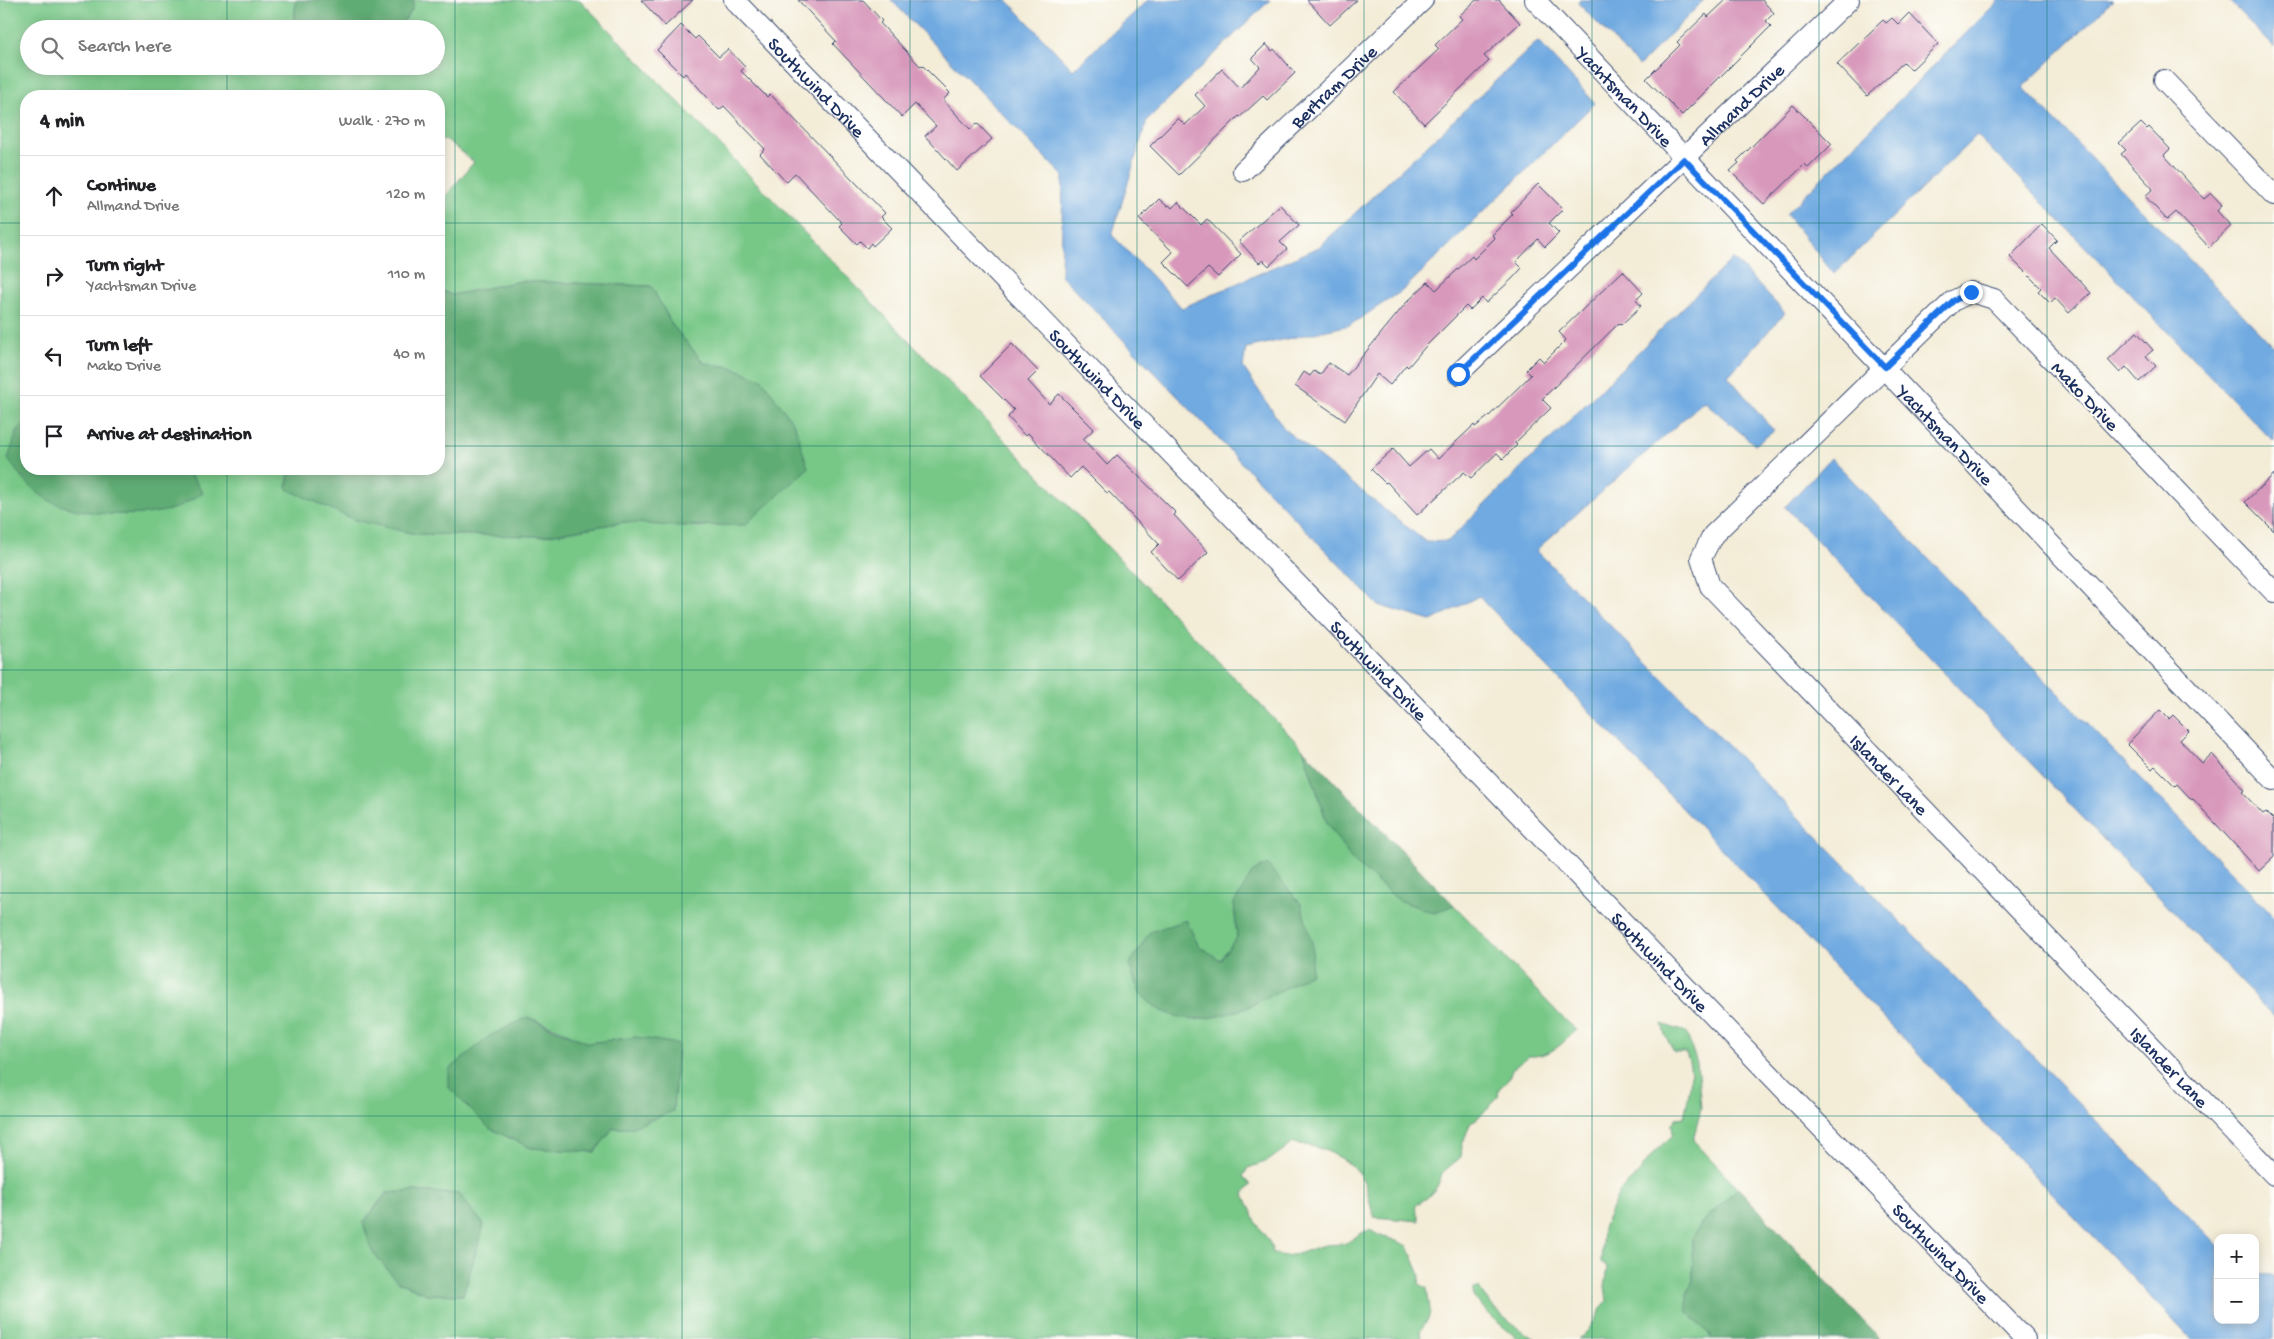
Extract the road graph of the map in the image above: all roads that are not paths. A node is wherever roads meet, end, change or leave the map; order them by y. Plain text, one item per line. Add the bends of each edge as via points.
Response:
1 (734, 0) edge
2 (1423, 0) edge
3 (1535, 0) edge
4 (1849, 0) edge
5 (2164, 80) dead end
6 (1684, 159) junction
7 (1243, 171) dead end
8 (2274, 195) edge
9 (1885, 367) junction
10 (1458, 374) dead end
11 (2274, 592) edge
12 (2274, 780) edge
13 (2274, 1175) edge
14 (2025, 1339) edge

1 - 14 street, Southwind Drive
2 - 7 street, Bertram Drive
3 - 6 street, Yachtsman Drive
4 - 6 street, Allmand Drive
5 - 8 street
6 - 9 street, Yachtsman Drive
6 - 10 street, Allmand Drive
9 - 11 street, Mako Drive via 1953,301 1971,292 1994,299
9 - 12 street, Yachtsman Drive
9 - 13 street, Islander Lane via 1713,535 1701,558 1710,586

